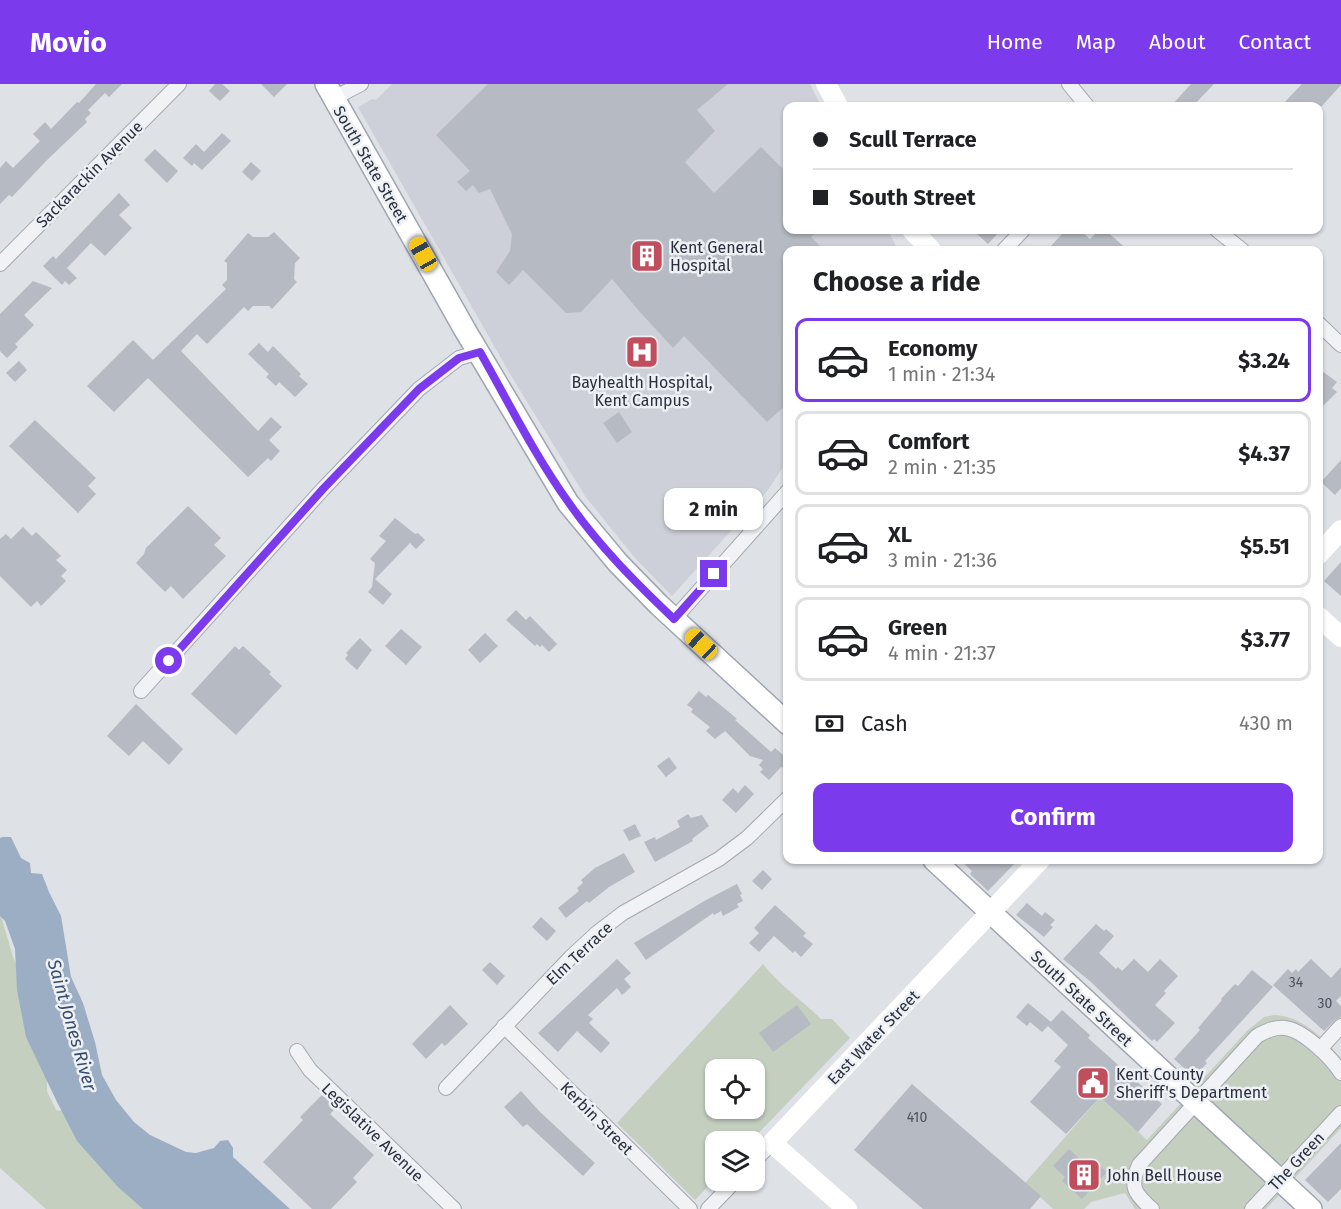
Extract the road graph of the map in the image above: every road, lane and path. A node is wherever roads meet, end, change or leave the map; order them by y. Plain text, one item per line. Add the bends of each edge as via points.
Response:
1 (179, 84) edge
2 (361, 84) edge
3 (826, 84) edge
4 (1069, 84) edge
5 (330, 91) edge
6 (836, 102) edge
7 (1084, 102) edge
8 (916, 234) edge
9 (1019, 234) edge
10 (1222, 234) edge
11 (927, 246) edge
12 (1008, 246) edge
13 (1237, 246) edge
14 (0, 264) edge
15 (1323, 328) edge
16 (1341, 345) edge
17 (480, 352) junction
18 (783, 497) edge
19 (1341, 530) edge
20 (1323, 550) edge
21 (674, 619) junction
22 (1323, 621) edge
23 (1341, 637) edge
24 (141, 692) dead end
25 (783, 719) edge
26 (783, 803) edge
27 (938, 864) edge
28 (1036, 864) edge
29 (991, 913) junction
30 (504, 1026) junction
31 (1341, 1026) edge
32 (1320, 1049) junction
33 (297, 1051) dead end
34 (1341, 1073) edge
35 (446, 1088) dead end
36 (1195, 1102) junction
37 (1341, 1113) edge
38 (772, 1143) junction
39 (765, 1150) edge
40 (1279, 1179) junction
41 (725, 1191) edge
42 (454, 1209) edge
43 (690, 1209) edge
44 (708, 1209) edge
45 (847, 1209) edge
46 (1152, 1209) edge
47 (1252, 1209) edge
48 (1311, 1209) edge

1 - 14 street, Sackarackin Avenue
2 - 5 street
3 - 6 street
4 - 7 street
5 - 17 main road, South State Street
8 - 11 street
9 - 12 street
10 - 13 street
15 - 16 street
17 - 21 main road, South State Street via 568,503 618,563
17 - 24 street via 459,358 419,389 323,489
18 - 21 street
19 - 20 street
21 - 25 main road, South State Street
22 - 23 street
26 - 30 street, Elm Terrace via 747,838 718,859 623,913 598,932
27 - 29 main road, South State Street
28 - 29 street, East Water Street
29 - 36 main road, South State Street
29 - 38 street, East Water Street
30 - 35 street, Elm Terrace
30 - 43 street, Kerbin Street
31 - 32 street
32 - 34 street
32 - 36 street via 1291,1029 1267,1030
33 - 42 street, Legislative Avenue via 310,1070
36 - 40 main road, South State Street
36 - 46 street via 1134,1174 1135,1191
37 - 40 street, The Green
38 - 39 street, East Water Street
38 - 45 street
40 - 47 street, The Green
40 - 48 main road, South State Street
41 - 44 street

